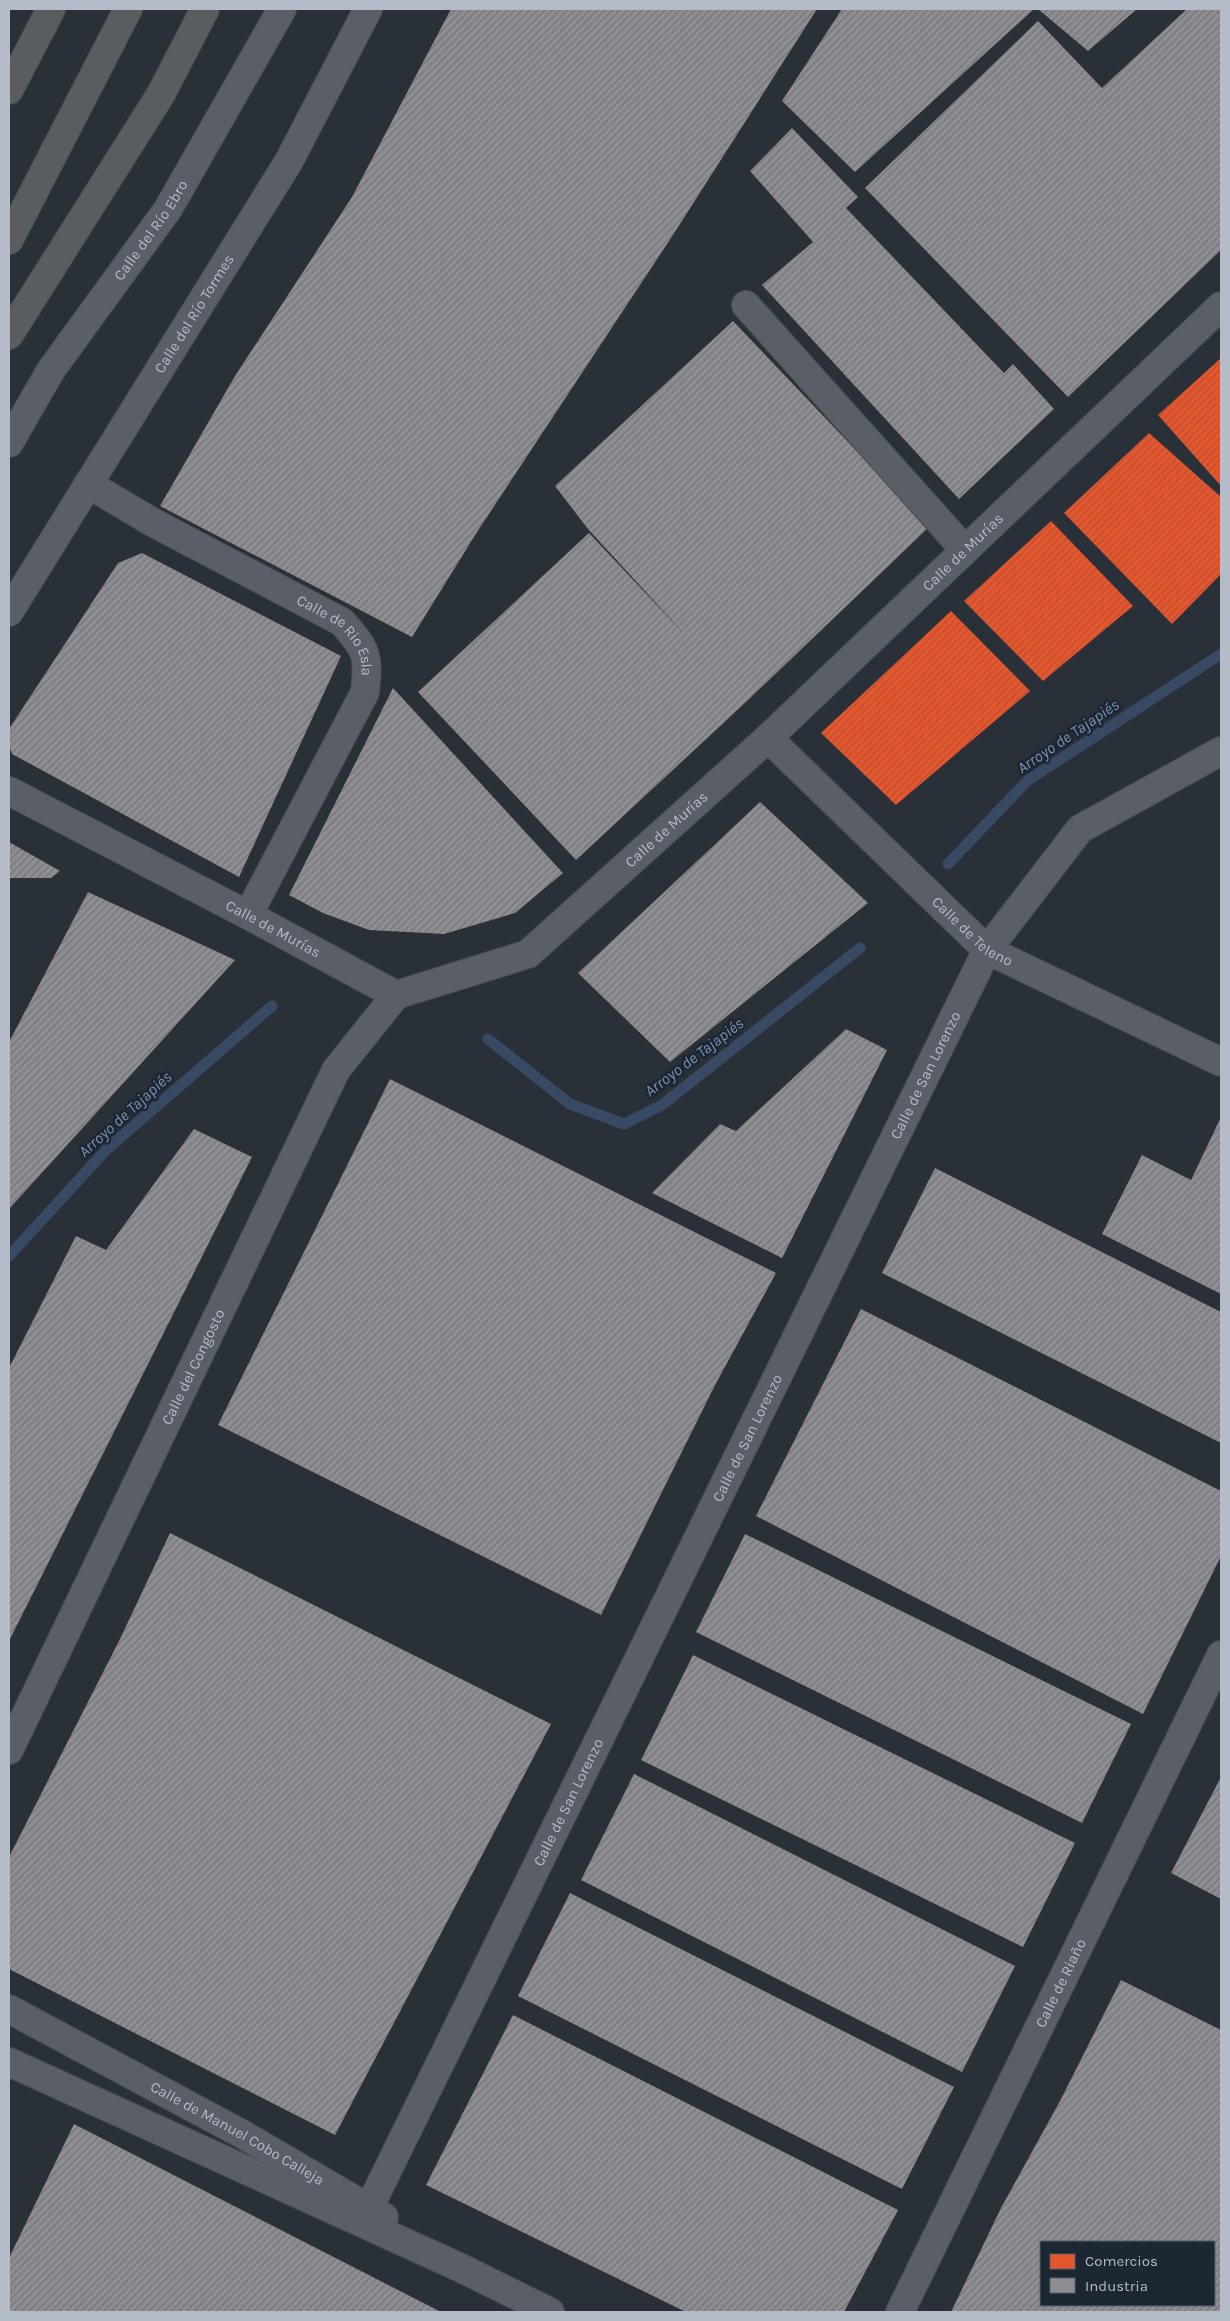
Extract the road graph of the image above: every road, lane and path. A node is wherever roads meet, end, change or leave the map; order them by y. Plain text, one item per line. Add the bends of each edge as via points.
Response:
1 (51, 9) edge
2 (128, 9) edge
3 (205, 9) edge
4 (282, 9) edge
5 (368, 9) edge
6 (9, 90) edge
7 (9, 240) edge
8 (746, 305) dead end
9 (1221, 306) edge
10 (9, 335) edge
11 (9, 443) edge
12 (88, 484) junction
13 (965, 550) junction
14 (9, 612) edge
15 (768, 738) junction
16 (1221, 751) edge
17 (9, 791) edge
18 (248, 915) junction
19 (987, 950) junction
20 (396, 995) junction
21 (1221, 1062) edge
22 (1221, 1655) edge
23 (9, 1750) edge
24 (9, 2009) edge
25 (9, 2062) edge
26 (369, 2208) junction
27 (461, 2268) junction
28 (550, 2312) edge
29 (900, 2312) edge

1 - 6 highway
2 - 7 highway
3 - 10 highway via 161,94
4 - 11 street, Calle del Río Ebro via 168,209 51,370
5 - 12 street, Calle del Río Tormes via 289,161
8 - 13 street
9 - 13 street, Calle de Murías
12 - 14 street, Calle del Río Tormes
12 - 18 street, Calle de Rio Esla via 154,523 342,622 362,644 368,667 365,692
13 - 15 street, Calle de Murías
15 - 19 street, Calle de Teleno
15 - 20 street, Calle de Murías via 528,954
16 - 19 street, Calle de San Lorenzo via 1080,829
17 - 18 street, Calle de Murías
18 - 20 street, Calle de Murías
19 - 21 street, Calle de Teleno
19 - 26 street, Calle de San Lorenzo
20 - 23 street, Calle del Congosto via 336,1070
22 - 29 street, Calle de Riaño
24 - 26 street, Calle de Manuel Cobo Calleja via 242,2134
25 - 27 street, Calle de Manuel Cobo Calleja
26 - 27 street, Calle de Manuel Cobo Calleja
27 - 28 street, Calle de Manuel Cobo Calleja

